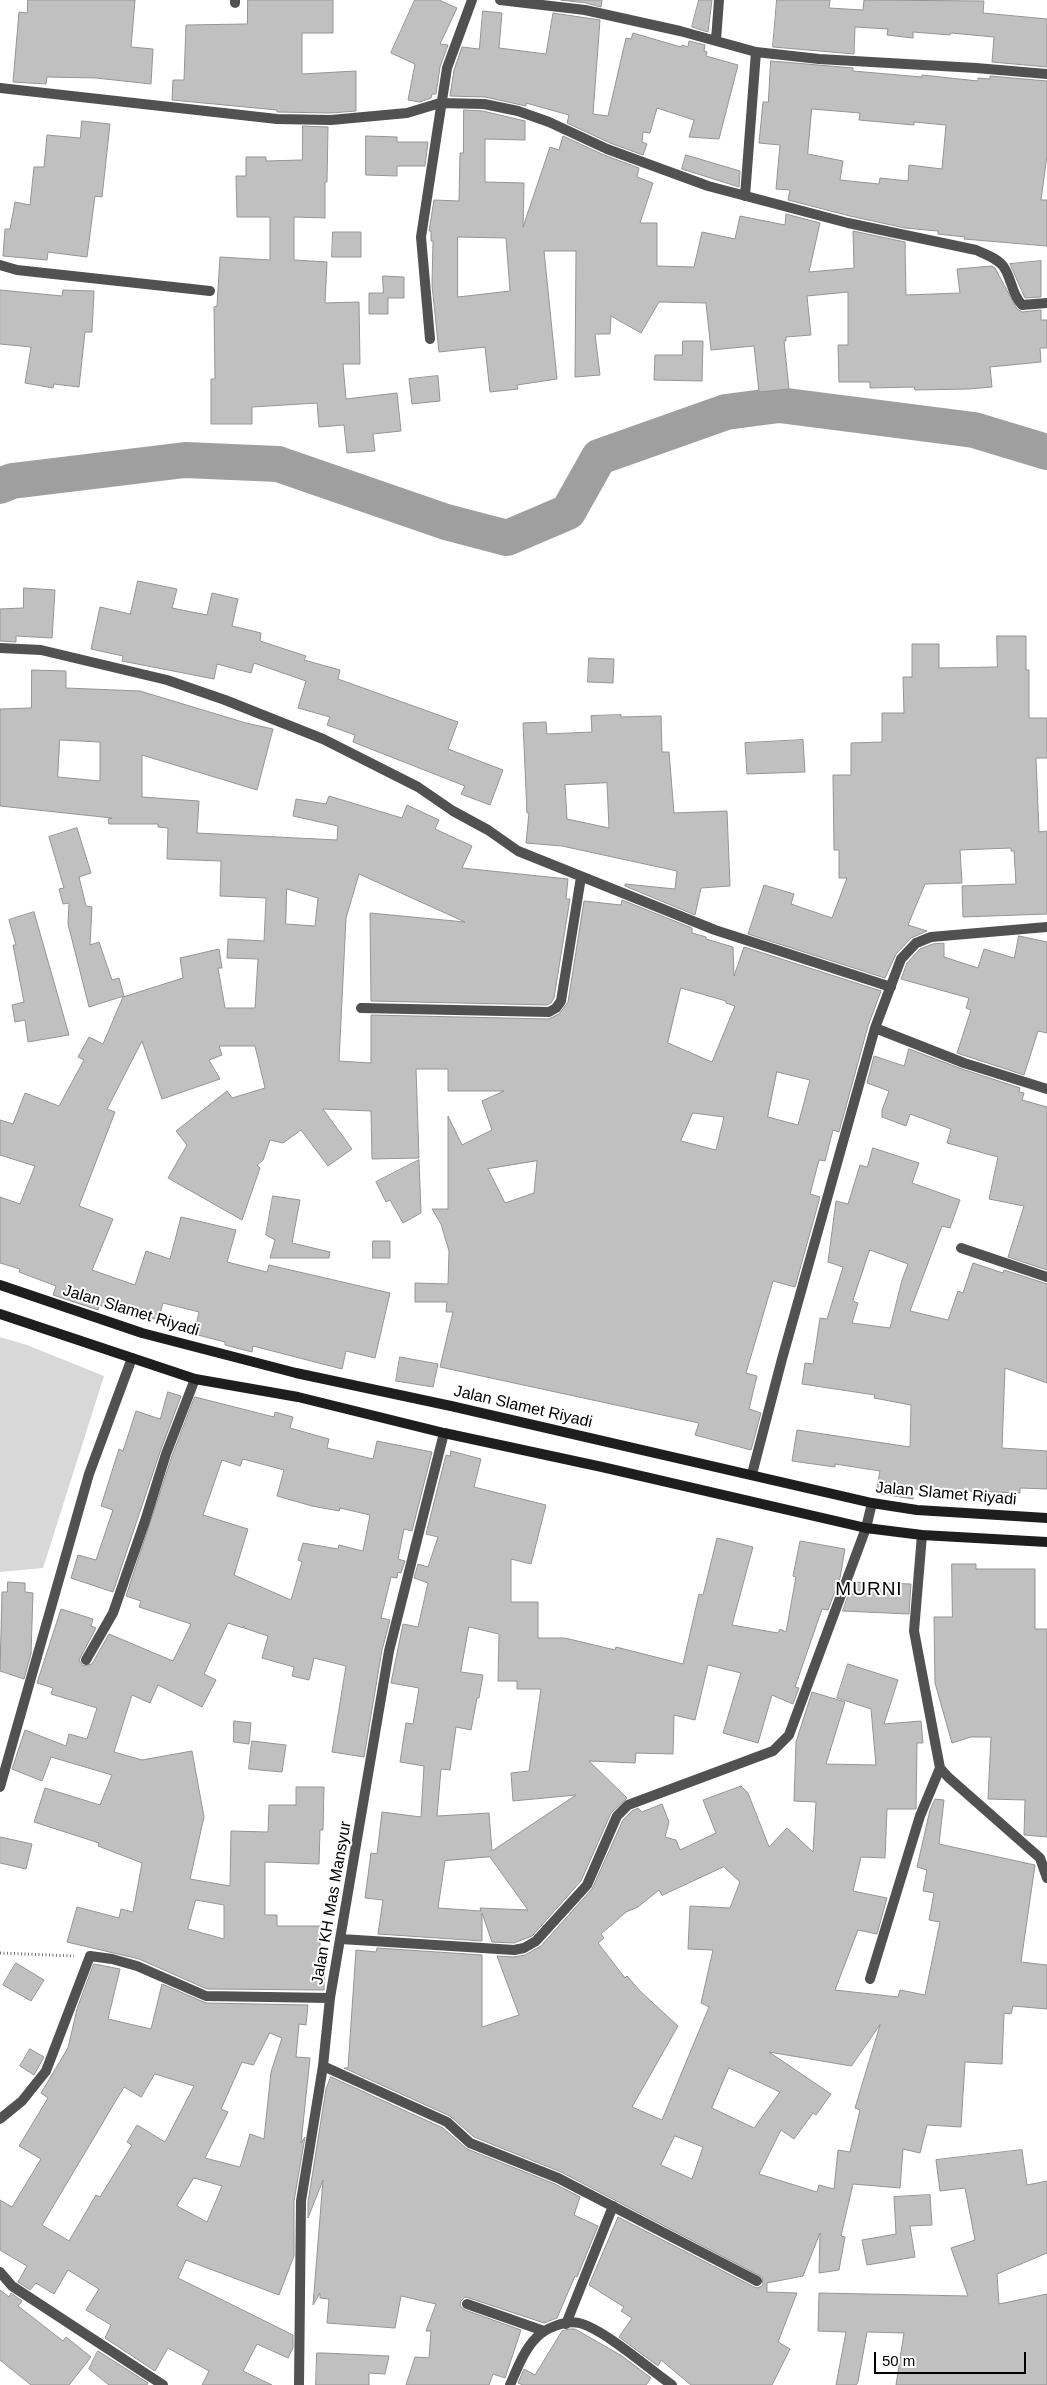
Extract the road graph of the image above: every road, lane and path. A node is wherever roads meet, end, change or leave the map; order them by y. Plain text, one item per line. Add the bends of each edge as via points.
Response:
1 (472, 0) edge
2 (500, 0) edge
3 (719, 0) edge
4 (716, 40) junction
5 (756, 52) junction
6 (1047, 74) edge
7 (0, 88) edge
8 (440, 103) junction
9 (745, 196) junction
10 (0, 265) edge
11 (210, 291) dead end
12 (1047, 303) edge
13 (430, 339) dead end
14 (0, 648) edge
15 (581, 877) junction
16 (1047, 928) edge
17 (891, 987) junction
18 (362, 1008) dead end
19 (875, 1028) junction
20 (1047, 1089) edge
21 (960, 1248) dead end
22 (1047, 1277) edge
23 (0, 1285) edge
24 (0, 1314) edge
25 (132, 1358) junction
26 (195, 1379) junction
27 (444, 1433) junction
28 (752, 1474) junction
29 (872, 1503) junction
30 (1047, 1518) edge
31 (866, 1528) junction
32 (922, 1535) junction
33 (1047, 1542) edge
34 (86, 1660) dead end
35 (940, 1768) junction
36 (0, 1787) edge
37 (1047, 1878) edge
38 (341, 1939) junction
39 (0, 1953) edge
40 (90, 1956) junction
41 (870, 1979) dead end
42 (330, 1998) junction
43 (323, 2066) junction
44 (0, 2119) edge
45 (613, 2206) junction
46 (0, 2272) edge
47 (756, 2281) dead end
48 (467, 2304) dead end
49 (566, 2324) junction
50 (544, 2331) junction
51 (163, 2385) edge
52 (299, 2385) edge
53 (510, 2385) edge
54 (672, 2385) edge

1 - 8 street via 447,68
2 - 4 street via 585,10
3 - 4 street
4 - 5 street
5 - 6 street
5 - 9 street
7 - 8 street via 277,119 341,120 407,113
8 - 9 street via 484,104 518,111 648,165
8 - 13 street via 421,236
9 - 12 street via 848,223 976,250 1004,267 1016,298 1022,304
10 - 11 street via 17,270
14 - 15 street via 41,650 167,680 225,700 323,739 418,788 518,851
15 - 17 street via 715,930
15 - 18 street via 561,1001 550,1012
16 - 17 street via 931,937 916,943 905,954
17 - 19 street
19 - 20 street via 964,1063
19 - 28 street
21 - 22 street
23 - 28 main road, Jalan Slamet Riyadi via 142,1333 296,1373
24 - 25 main road
25 - 26 main road
25 - 36 street via 89,1474
26 - 27 main road via 298,1397
26 - 34 street via 113,1612
27 - 31 main road
27 - 38 street, Jalan KH Mas Mansyur via 389,1651
28 - 29 main road, Jalan Slamet Riyadi
29 - 30 main road, Jalan Slamet Riyadi via 917,1510
29 - 31 street
31 - 32 main road
31 - 38 street via 789,1735 772,1751 628,1806 617,1816 587,1885 536,1941 514,1950
32 - 33 main road
32 - 35 street via 914,1632
35 - 37 street via 1040,1858
35 - 41 street via 920,1816
38 - 42 street, Jalan KH Mas Mansyur
39 - 40 path
40 - 42 street via 137,1966 206,1996
40 - 44 street via 46,2071 22,2100
42 - 43 street, Jalan KH Mas Mansyur
43 - 45 street via 447,2122 470,2143 558,2178
43 - 52 street, Jalan KH Mas Mansyur via 300,2201
45 - 47 street
45 - 49 street
46 - 51 street via 12,2286
48 - 50 street
49 - 50 street
49 - 54 street via 577,2322 594,2329
50 - 53 street via 527,2349

